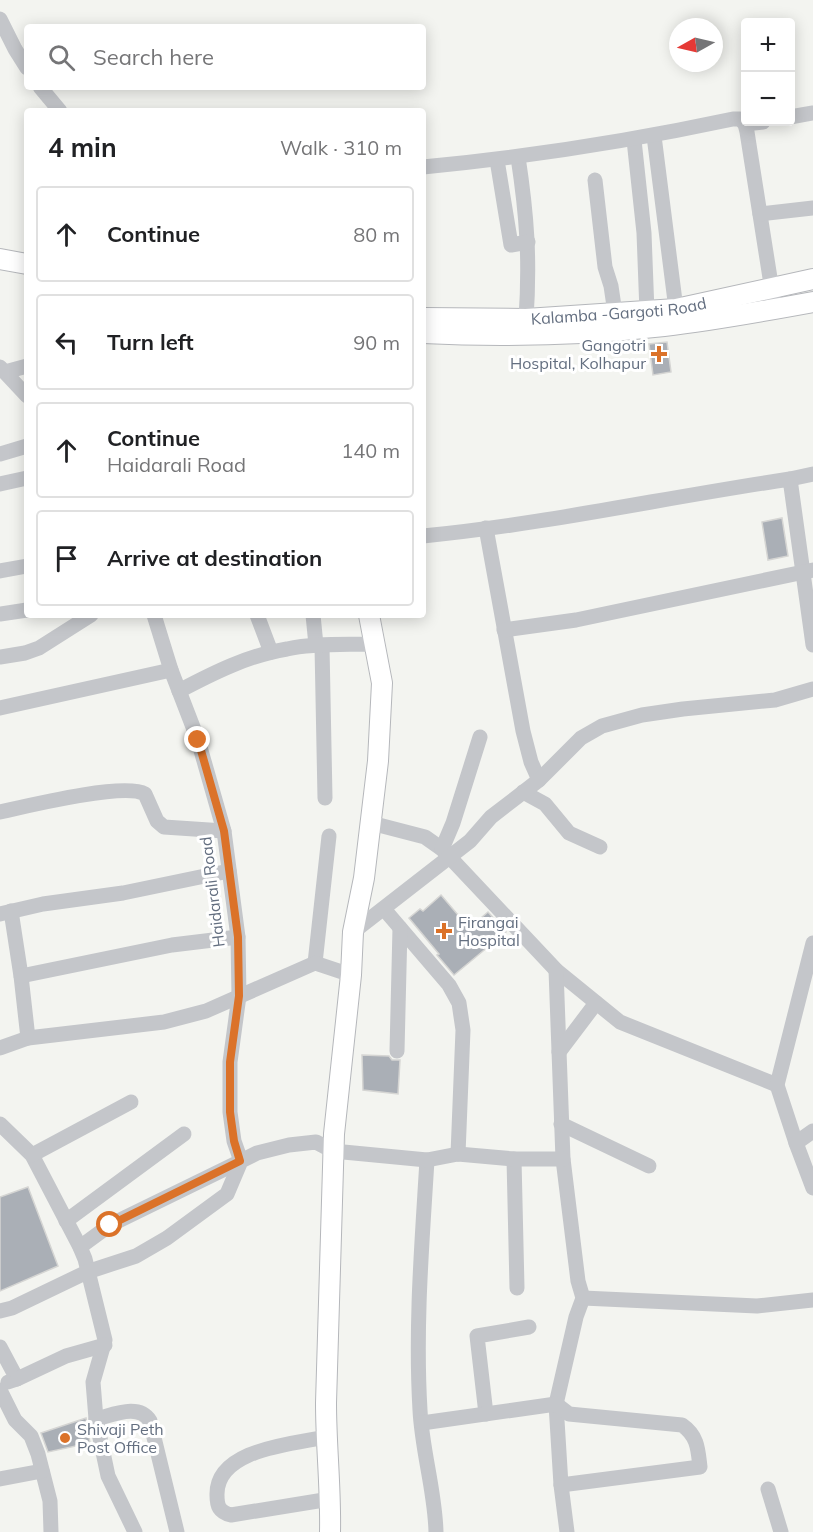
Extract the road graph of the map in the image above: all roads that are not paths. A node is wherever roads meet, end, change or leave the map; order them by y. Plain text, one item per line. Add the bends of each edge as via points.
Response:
1 (0, 19) edge
2 (24, 63) edge
3 (42, 90) edge
4 (58, 108) edge
5 (813, 113) edge
6 (795, 116) edge
7 (741, 119) edge
8 (746, 126) edge
9 (654, 136) junction
10 (634, 140) junction
11 (518, 157) junction
12 (497, 160) junction
13 (426, 167) edge
14 (595, 180) dead end
15 (813, 208) edge
16 (760, 214) junction
17 (528, 242) junction
18 (0, 259) edge
19 (24, 263) edge
20 (813, 279) edge
21 (771, 287) junction
22 (813, 302) edge
23 (676, 309) junction
24 (774, 309) junction
25 (647, 312) junction
26 (615, 313) junction
27 (426, 318) edge
28 (526, 319) junction
29 (426, 333) edge
30 (24, 366) edge
31 (2, 369) edge
32 (24, 393) edge
33 (24, 447) edge
34 (0, 454) edge
35 (813, 474) edge
36 (24, 479) edge
37 (790, 479) junction
38 (0, 484) edge
39 (486, 528) junction
40 (426, 536) edge
41 (24, 567) edge
42 (0, 571) edge
43 (808, 571) edge
44 (24, 610) edge
45 (0, 614) edge
46 (86, 618) edge
47 (159, 618) edge
48 (258, 618) edge
49 (314, 618) edge
50 (370, 618) edge
51 (504, 630) junction
52 (374, 644) junction
53 (813, 645) edge
54 (319, 646) junction
55 (271, 652) junction
56 (0, 657) edge
57 (171, 670) junction
58 (813, 689) edge
59 (180, 691) junction
60 (0, 708) edge
61 (480, 737) dead end
62 (539, 780) junction
63 (523, 792) junction
64 (325, 798) dead end
65 (0, 812) edge
66 (371, 822) junction
67 (224, 831) junction
68 (330, 836) dead end
69 (600, 847) dead end
70 (445, 852) junction
71 (229, 871) junction
72 (384, 909) junction
73 (5, 912) edge
74 (400, 928) junction
75 (354, 932) junction
76 (238, 937) junction
77 (812, 950) edge
78 (315, 963) junction
79 (556, 970) junction
80 (351, 975) junction
81 (21, 976) junction
82 (239, 996) junction
83 (596, 1003) junction
84 (28, 1038) junction
85 (0, 1048) edge
86 (397, 1052) dead end
87 (559, 1052) junction
88 (777, 1085) junction
89 (131, 1102) dead end
90 (0, 1124) edge
91 (561, 1124) junction
92 (813, 1131) edge
93 (184, 1134) dead end
94 (796, 1143) junction
95 (333, 1151) junction
96 (458, 1154) junction
97 (32, 1155) junction
98 (514, 1159) junction
99 (563, 1159) junction
100 (427, 1160) junction
101 (240, 1161) junction
102 (650, 1166) dead end
103 (813, 1188) edge
104 (66, 1221) junction
105 (80, 1246) junction
106 (87, 1272) junction
107 (517, 1288) dead end
108 (583, 1298) junction
109 (813, 1300) edge
110 (0, 1311) edge
111 (529, 1326) dead end
112 (105, 1345) junction
113 (0, 1347) edge
114 (17, 1379) junction
115 (0, 1388) edge
116 (556, 1404) junction
117 (486, 1414) junction
118 (96, 1419) junction
119 (422, 1424) junction
120 (326, 1437) junction
121 (42, 1471) junction
122 (0, 1479) edge
123 (561, 1485) junction
124 (768, 1489) dead end
125 (330, 1499) junction
126 (51, 1532) edge
127 (135, 1532) edge
128 (177, 1532) edge
129 (330, 1532) edge
130 (436, 1532) edge
131 (567, 1532) edge
132 (781, 1532) edge

1 - 2 street
3 - 4 street
5 - 6 street
7 - 9 street
8 - 16 street
9 - 10 street
9 - 23 street
10 - 11 street
10 - 25 street
11 - 12 street
11 - 17 street
12 - 13 street
12 - 17 street via 511,245
14 - 26 street via 605,267
15 - 16 street
16 - 21 street
17 - 28 street
18 - 19 main road
20 - 21 main road, Kalamba -Gargoti Road
21 - 23 main road, Kalamba -Gargoti Road
21 - 24 street
22 - 24 main road, Kalamba -Gargoti Road
23 - 25 main road, Kalamba -Gargoti Road
24 - 29 main road, Kalamba -Gargoti Road via 612,331 526,336
25 - 26 main road, Kalamba -Gargoti Road
26 - 28 main road, Kalamba -Gargoti Road
27 - 28 main road, Kalamba -Gargoti Road
30 - 31 street
31 - 32 street
33 - 34 street
35 - 37 street
36 - 38 street
37 - 39 street
37 - 43 street
39 - 40 street
39 - 51 street
41 - 42 street
43 - 51 street via 576,620
43 - 53 street
44 - 45 street
46 - 56 street via 39,648
47 - 57 street, Haidarali Road
48 - 55 street
49 - 54 street
50 - 52 main road
51 - 62 street via 523,731
52 - 54 street
52 - 66 main road via 382,683
54 - 55 street
54 - 64 street
55 - 59 street via 212,674
57 - 59 street, Haidarali Road
57 - 60 street
58 - 62 street via 775,700 683,709 602,726 581,738
59 - 67 street, Haidarali Road
61 - 70 street
62 - 63 street
63 - 69 street via 545,804 569,833
63 - 70 street via 491,817 470,841
65 - 67 street via 90,794 136,790 145,794 157,821 164,827
66 - 70 street via 425,837
66 - 75 main road
67 - 71 street, Haidarali Road
68 - 78 street
70 - 72 street
70 - 79 street
71 - 73 street
71 - 76 street, Haidarali Road
72 - 74 street
72 - 75 street
73 - 81 street
74 - 86 street
74 - 96 street via 449,985 459,1003 463,1030
75 - 80 main road
76 - 81 street via 172,945
76 - 82 street, Haidarali Road
77 - 88 street
78 - 80 street
78 - 82 street
79 - 83 street
79 - 87 street
80 - 95 main road
81 - 84 street
82 - 84 street via 206,1011 164,1022
82 - 101 street, Haidarali Road via 230,1062 230,1102
83 - 87 street
83 - 88 street via 620,1022
84 - 85 street
87 - 91 street
88 - 94 street
89 - 97 street
90 - 97 street
91 - 99 street
91 - 102 street
92 - 94 street
93 - 104 street
94 - 103 street
95 - 100 street
95 - 101 street via 316,1142 257,1153
95 - 120 main road
96 - 98 street
96 - 100 street
97 - 104 street
98 - 99 street
98 - 107 street
99 - 108 street
100 - 119 street via 417,1348
101 - 105 street via 110,1225
101 - 106 street via 227,1194 167,1238 136,1256
104 - 105 street
105 - 106 street
106 - 110 street
106 - 112 street
108 - 109 street via 756,1306
108 - 116 street
111 - 117 street via 477,1336
112 - 114 street via 66,1356
112 - 118 street via 93,1382
113 - 114 street
114 - 115 street
115 - 121 street via 15,1420 31,1436
116 - 117 street
116 - 123 street
116 - 123 street via 569,1414 682,1425 691,1431 698,1447 700,1467
117 - 119 street
118 - 127 street via 108,1476
118 - 128 street via 127,1412 146,1414
119 - 130 street
120 - 125 main road
120 - 125 street via 240,1458 218,1482 217,1495 219,1508 231,1515
121 - 122 street
121 - 126 street via 50,1501
123 - 131 street
124 - 132 street
125 - 129 main road

